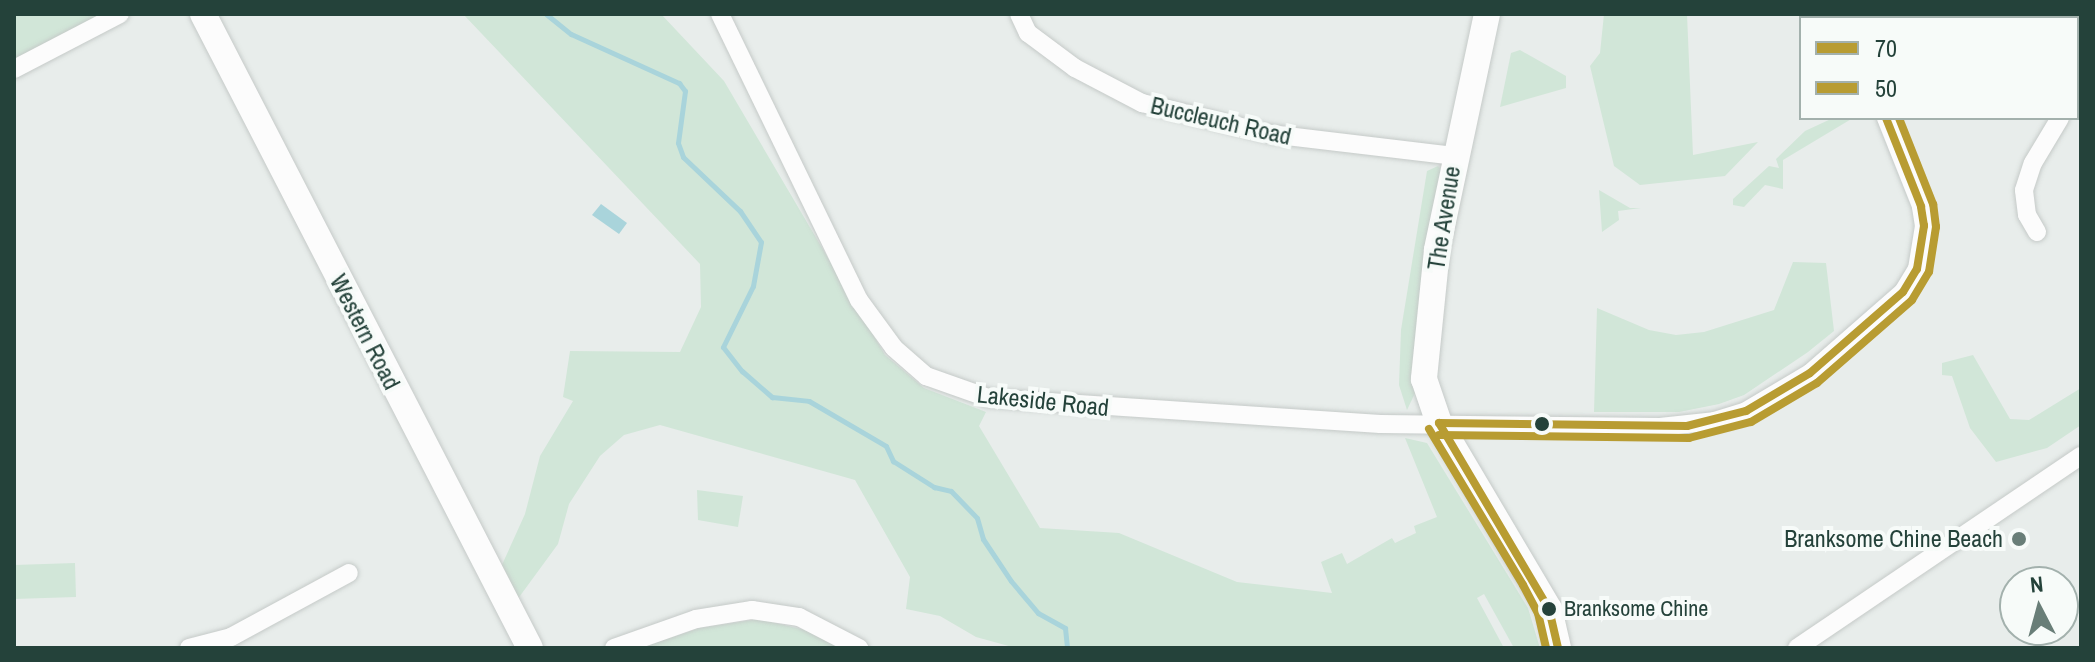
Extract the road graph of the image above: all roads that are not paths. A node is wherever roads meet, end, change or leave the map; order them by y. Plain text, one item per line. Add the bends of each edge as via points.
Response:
1 (120, 14) edge
2 (203, 14) edge
3 (720, 14) edge
4 (1019, 14) edge
5 (1487, 14) edge
6 (14, 69) edge
7 (1887, 120) edge
8 (2059, 120) edge
9 (1454, 156) junction
10 (2037, 232) dead end
11 (1439, 423) junction
12 (2081, 456) edge
13 (349, 573) dead end
14 (189, 648) edge
15 (530, 648) edge
16 (614, 648) edge
17 (859, 648) edge
18 (1558, 648) edge
19 (1797, 648) edge

1 - 6 street
2 - 15 street, Western Road
3 - 11 street, Lakeside Road via 859,300 894,348 926,376 955,390 1001,399
4 - 9 street, Buccleuch Road via 1028,33 1142,103 1270,134
5 - 9 street, The Avenue
7 - 11 street, Lakeside Road via 1921,206 1924,226 1917,269 1903,292 1810,373 1746,411 1687,426
8 - 10 street via 2024,190 2027,215
9 - 11 street, The Avenue via 1424,359 1428,396
11 - 18 street, The Avenue via 1549,609
12 - 19 street
13 - 14 street via 231,637
16 - 17 street via 696,619 752,610 799,617

